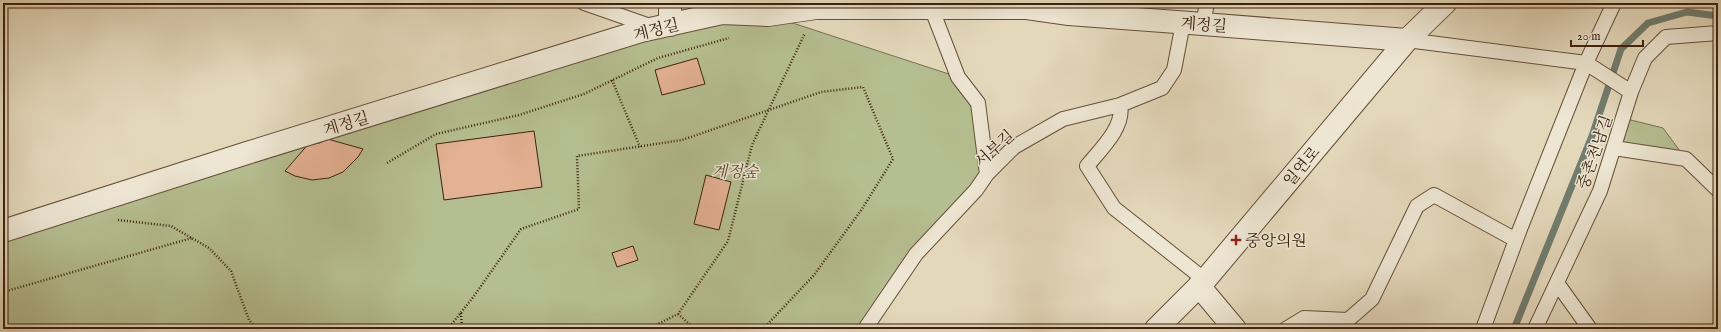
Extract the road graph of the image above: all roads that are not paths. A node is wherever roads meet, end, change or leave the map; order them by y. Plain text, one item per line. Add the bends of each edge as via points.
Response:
1 (584, 3) edge
2 (670, 3) edge
3 (1445, 3) edge
4 (1614, 3) edge
5 (930, 7) junction
6 (768, 9) edge
7 (1066, 9) edge
8 (1198, 17) edge
9 (662, 26) junction
10 (1718, 33) edge
11 (1407, 40) junction
12 (1586, 63) junction
13 (1631, 92) junction
14 (1120, 105) junction
15 (1614, 148) junction
16 (988, 174) junction
17 (1718, 190) edge
18 (3, 231) edge
19 (1516, 240) junction
20 (1557, 282) junction
21 (1202, 283) junction
22 (865, 329) edge
23 (1156, 329) edge
24 (1235, 329) edge
25 (1286, 329) edge
26 (1483, 329) edge
27 (1535, 329) edge
28 (1590, 329) edge

1 - 9 lane
2 - 9 street
3 - 11 street, 일연로
4 - 12 lane
5 - 6 street, 계정길
5 - 7 street, 계정길
5 - 16 lane via 958,77 978,103
6 - 9 street, 계정길 via 722,13
7 - 8 street, 계정길 via 1154,19
8 - 11 street, 계정길
8 - 14 lane, 서부길 via 1174,70 1162,88
9 - 18 street, 계정길 via 247,153
10 - 13 lane, 중촌천남길 via 1666,37 1646,58
11 - 12 lane
11 - 21 street, 일연로
12 - 13 lane
12 - 19 lane
13 - 15 lane, 중촌천남길
14 - 16 lane, 서부길 via 1062,120 1014,147
14 - 21 lane via 1122,113 1113,133 1087,166 1114,208
15 - 17 lane via 1686,159
15 - 20 lane, 중촌천남길 via 1600,191
16 - 22 lane, 서부길 via 916,254
19 - 25 lane via 1434,195 1417,206 1372,299 1348,320 1304,318
19 - 26 lane
20 - 27 lane, 중촌천남길
20 - 28 lane
21 - 23 street, 일연로
21 - 24 street

